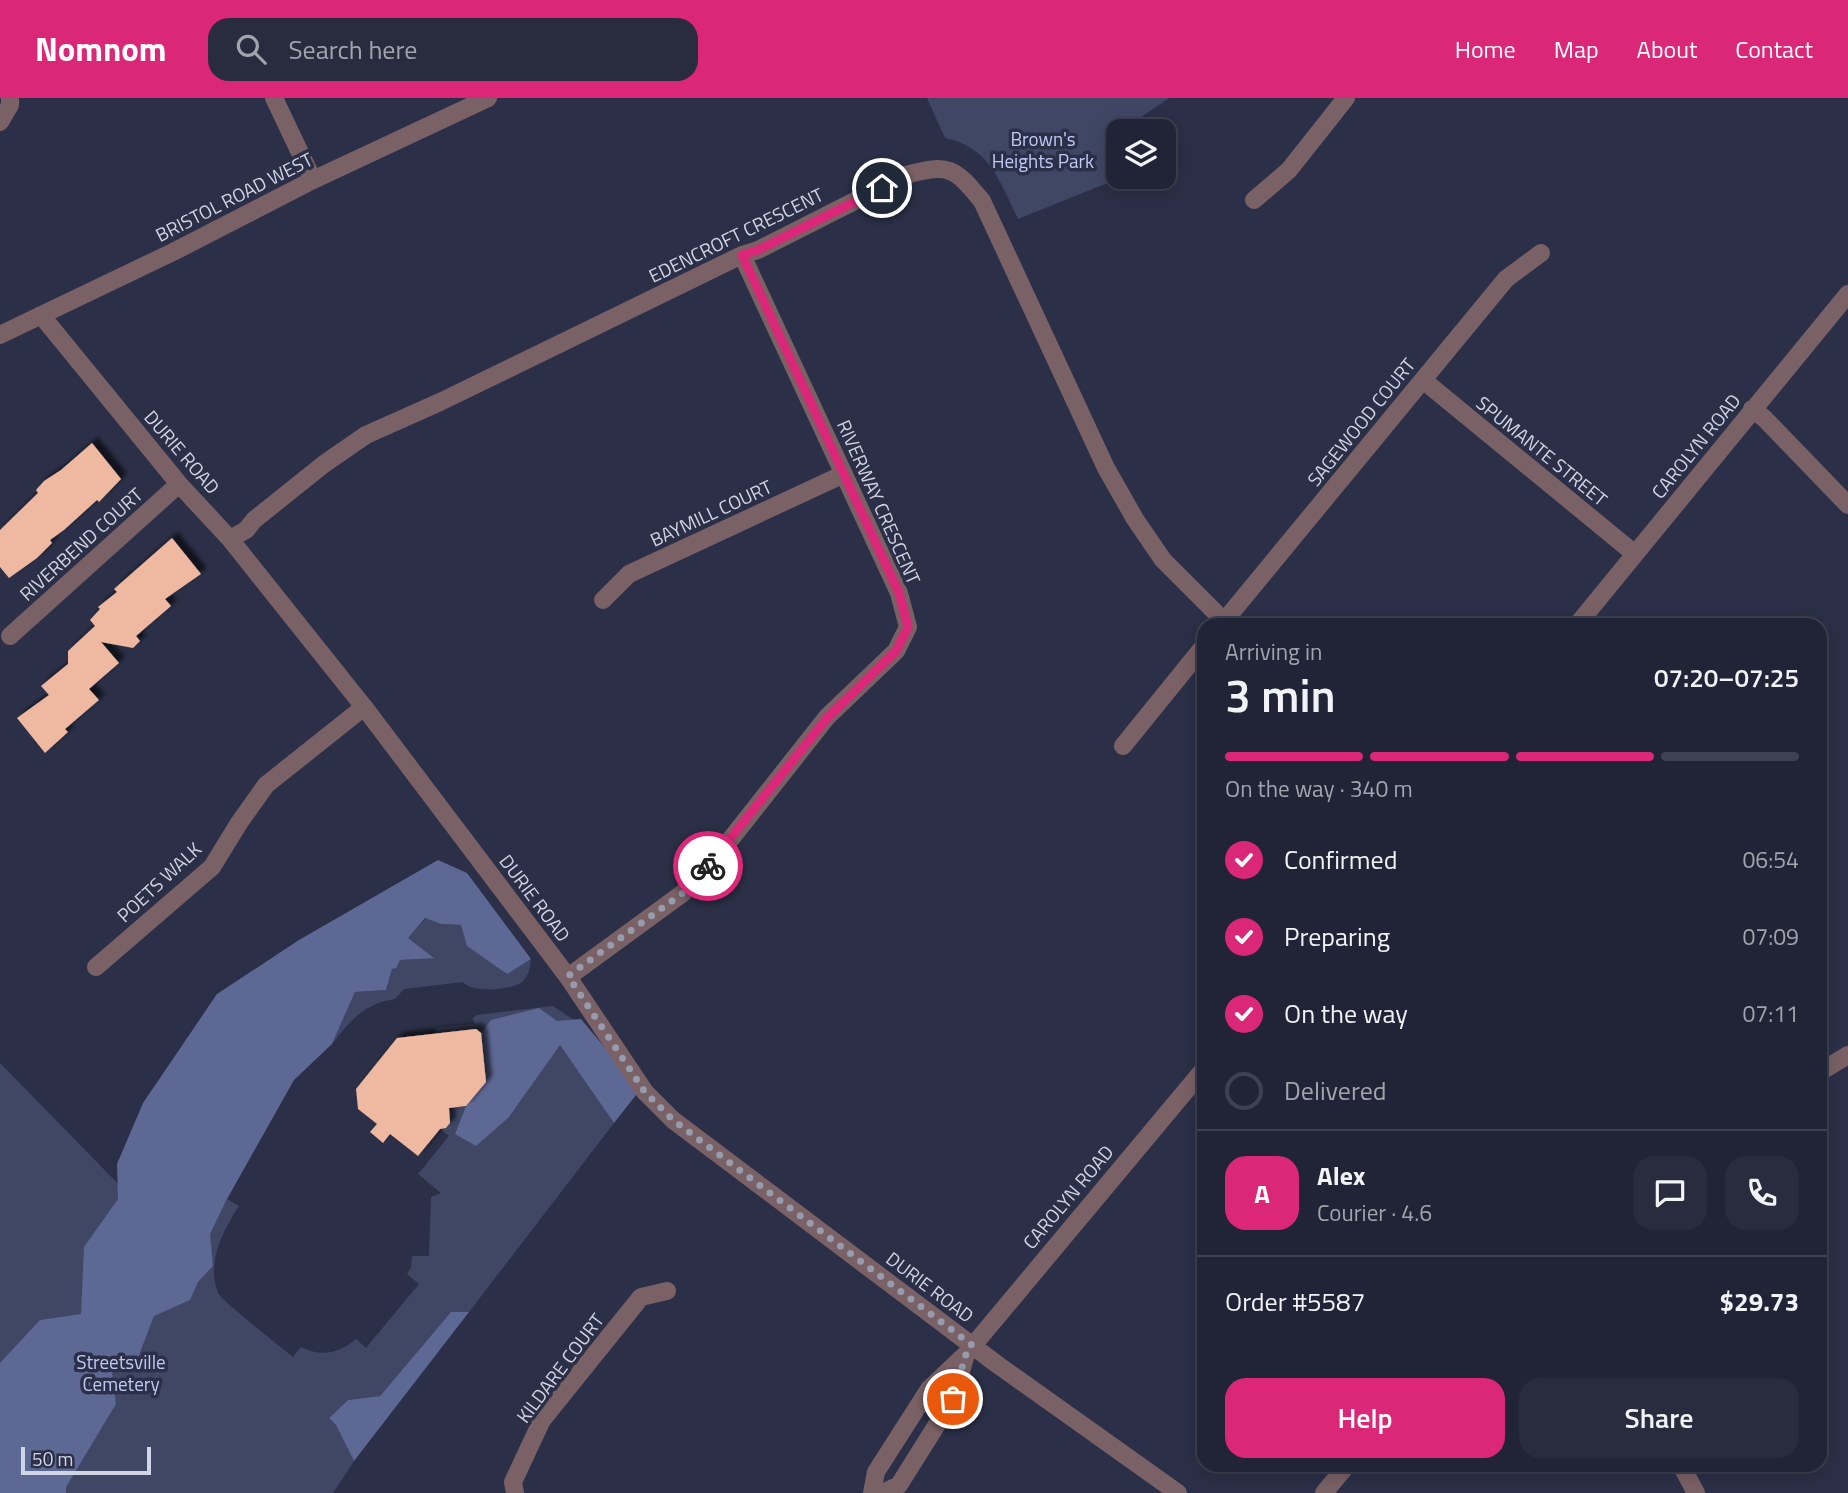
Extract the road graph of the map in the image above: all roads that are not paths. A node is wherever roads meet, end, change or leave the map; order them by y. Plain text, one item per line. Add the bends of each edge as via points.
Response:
1 (10, 98) edge
2 (274, 98) edge
3 (488, 98) edge
4 (1346, 98) edge
5 (0, 122) edge
6 (313, 180) junction
7 (1254, 200) dead end
8 (1541, 253) dead end
9 (742, 255) junction
10 (1848, 293) edge
11 (41, 315) junction
12 (0, 335) edge
13 (1423, 380) junction
14 (1752, 409) junction
15 (844, 474) junction
16 (179, 484) junction
17 (1848, 505) edge
18 (230, 539) junction
19 (1635, 554) junction
20 (603, 600) dead end
21 (1218, 618) edge
22 (1227, 618) edge
23 (1583, 618) edge
24 (10, 636) dead end
25 (1197, 655) edge
26 (364, 707) junction
27 (1123, 746) dead end
28 (96, 967) dead end
29 (568, 976) junction
30 (1848, 1055) edge
31 (1827, 1068) edge
32 (1197, 1077) edge
33 (667, 1291) dead end
34 (969, 1350) junction
35 (1341, 1472) edge
36 (1685, 1472) edge
37 (514, 1493) edge
38 (872, 1493) edge
39 (883, 1493) edge
40 (1178, 1493) edge
41 (1324, 1493) edge
42 (1696, 1493) edge

1 - 5 street
2 - 6 street
3 - 6 street, BRISTOL ROAD WEST
4 - 7 street via 1289,170
6 - 11 street, BRISTOL ROAD WEST
8 - 13 street, SAGEWOOD COURT via 1506,279
9 - 15 street, RIVERWAY CRESCENT
9 - 18 street, EDENCROFT CRESCENT via 366,435
9 - 21 street, EDENCROFT CRESCENT via 906,175 932,168 954,171 982,201 1106,468 1135,519 1163,561
10 - 14 street, CAROLYN ROAD
11 - 12 street, BRISTOL ROAD WEST
11 - 16 street, DURIE ROAD
13 - 19 street, SPUMANTE STREET
13 - 22 street, SAGEWOOD COURT
14 - 17 street
14 - 19 street, CAROLYN ROAD
15 - 20 street, BAYMILL COURT via 629,574
15 - 29 street, RIVERWAY CRESCENT via 899,593 908,627 896,651 827,718 683,893
16 - 18 street, DURIE ROAD
16 - 24 street, RIVERBEND COURT
18 - 26 street, DURIE ROAD
19 - 23 street, CAROLYN ROAD
25 - 27 street
26 - 28 street, POETS WALK via 266,785 212,867
26 - 29 street, DURIE ROAD
29 - 34 street, DURIE ROAD via 645,1092 673,1120
30 - 31 street
32 - 34 street, CAROLYN ROAD
33 - 37 street, KILDARE COURT via 641,1297 542,1420 513,1482
34 - 38 street, CAROLYN ROAD via 929,1389 876,1472
34 - 39 street, CAROLYN ROAD via 953,1399 899,1485
34 - 40 street, DURIE ROAD
35 - 41 street
36 - 42 street

